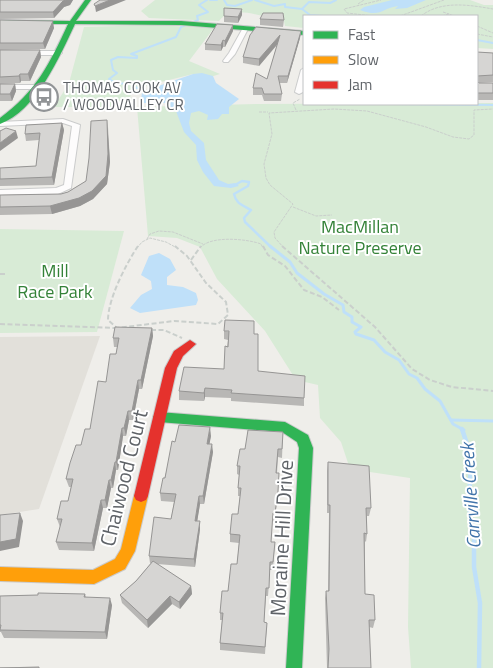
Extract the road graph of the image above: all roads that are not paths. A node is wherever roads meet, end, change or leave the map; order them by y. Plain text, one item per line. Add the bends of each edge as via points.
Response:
1 (86, 0) edge
2 (73, 21) junction
3 (0, 22) edge
4 (246, 27) junction
5 (303, 33) edge
6 (0, 53) edge
7 (59, 53) junction
8 (226, 61) dead end
9 (303, 74) edge
10 (0, 87) edge
11 (41, 87) junction
12 (299, 92) road end
13 (0, 123) edge
14 (0, 193) edge
15 (190, 344) road end
16 (159, 417) junction
17 (0, 574) edge
18 (294, 668) edge

1 - 2 street
2 - 3 street
2 - 4 street
2 - 7 street
4 - 5 street
4 - 8 street
6 - 7 street
7 - 11 street
9 - 12 street
10 - 11 street
11 - 13 street via 28,102
13 - 14 street via 63,121 76,125 68,186 58,191
15 - 16 street, Chaiwood Court via 178,354 171,368
16 - 17 street, Chaiwood Court via 128,551 120,564 94,577
16 - 18 street, Moraine Hill Drive via 285,427 303,439 306,448

